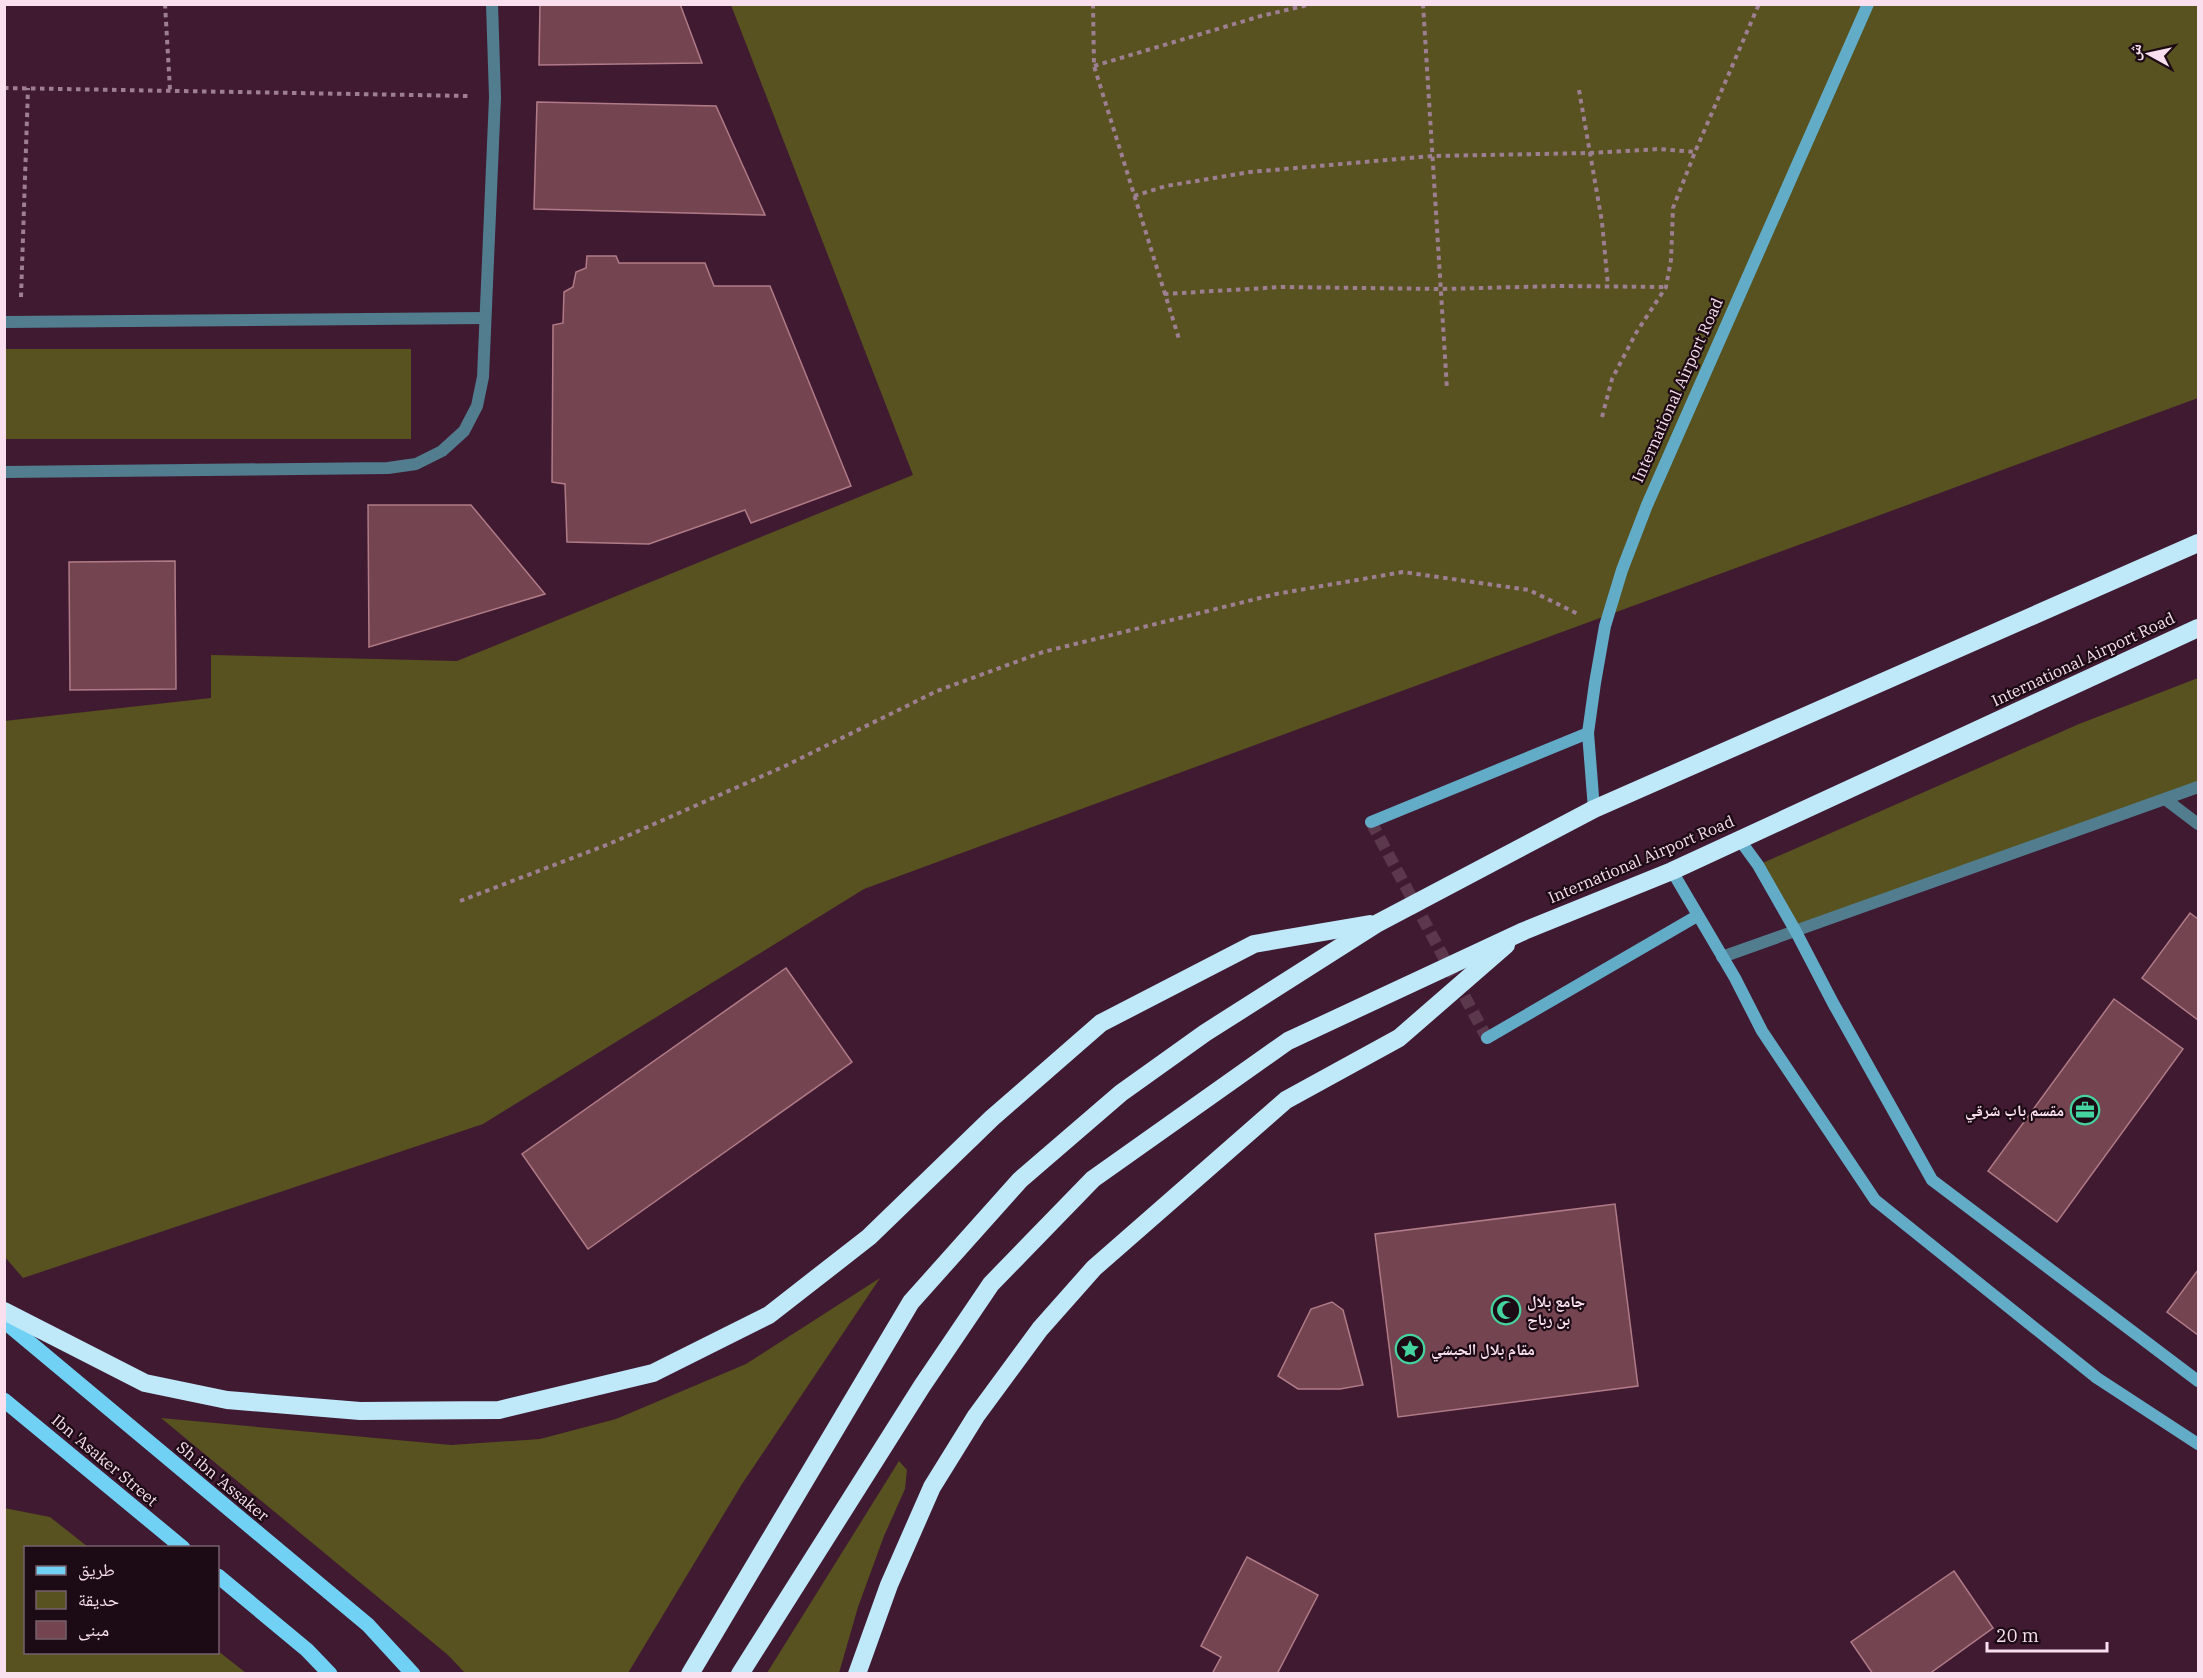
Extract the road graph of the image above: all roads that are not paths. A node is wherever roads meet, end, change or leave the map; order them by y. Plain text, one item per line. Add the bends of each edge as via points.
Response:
1 (492, 4) edge
2 (1868, 4) edge
3 (485, 318) junction
4 (4, 322) edge
5 (4, 472) edge
6 (2199, 543) edge
7 (2199, 628) edge
8 (1588, 733) junction
9 (2199, 787) edge
10 (2164, 799) junction
11 (1594, 809) junction
12 (1371, 822) dead end
13 (2199, 824) edge
14 (1739, 839) junction
15 (1672, 871) junction
16 (1697, 916) junction
17 (1378, 922) junction
18 (1795, 930) junction
19 (1524, 931) junction
20 (1722, 957) junction
21 (1487, 1038) dead end
22 (4, 1311) edge
23 (4, 1321) edge
24 (2199, 1381) edge
25 (4, 1400) edge
26 (2199, 1444) edge
27 (181, 1546) edge
28 (219, 1577) edge
29 (330, 1674) edge
30 (414, 1674) edge
31 (690, 1674) edge
32 (740, 1674) edge
33 (857, 1674) edge

1 - 3 street via 495,97
2 - 8 main road, International Airport Road via 1622,570 1605,626
3 - 4 street
3 - 5 street via 483,377 477,406 464,431 442,451 416,464 388,468
6 - 11 highway
7 - 14 highway, International Airport Road
8 - 11 main road, International Airport Road
8 - 12 main road
9 - 10 street
10 - 13 street
10 - 18 street
11 - 17 highway
14 - 15 highway, International Airport Road
14 - 18 main road
15 - 16 main road
15 - 19 highway, International Airport Road
16 - 20 main road
16 - 21 main road
17 - 22 highway via 1254,944 1101,1023 992,1118 869,1237 769,1315 653,1373 499,1410 360,1411 226,1400 145,1383
17 - 31 highway via 1130,1086 1020,1180 911,1302
18 - 20 street
18 - 24 main road via 1932,1180
19 - 32 highway, International Airport Road via 1288,1041 1093,1179 991,1284
19 - 33 highway via 1399,1038 1286,1100 1094,1268 1040,1329 976,1416 933,1487 889,1585
20 - 26 main road via 1762,1032 1875,1200 2097,1378
23 - 30 main road, Sh ibn 'Assaker via 368,1625
25 - 27 main road, Ibn 'Asaker Street
28 - 29 main road

